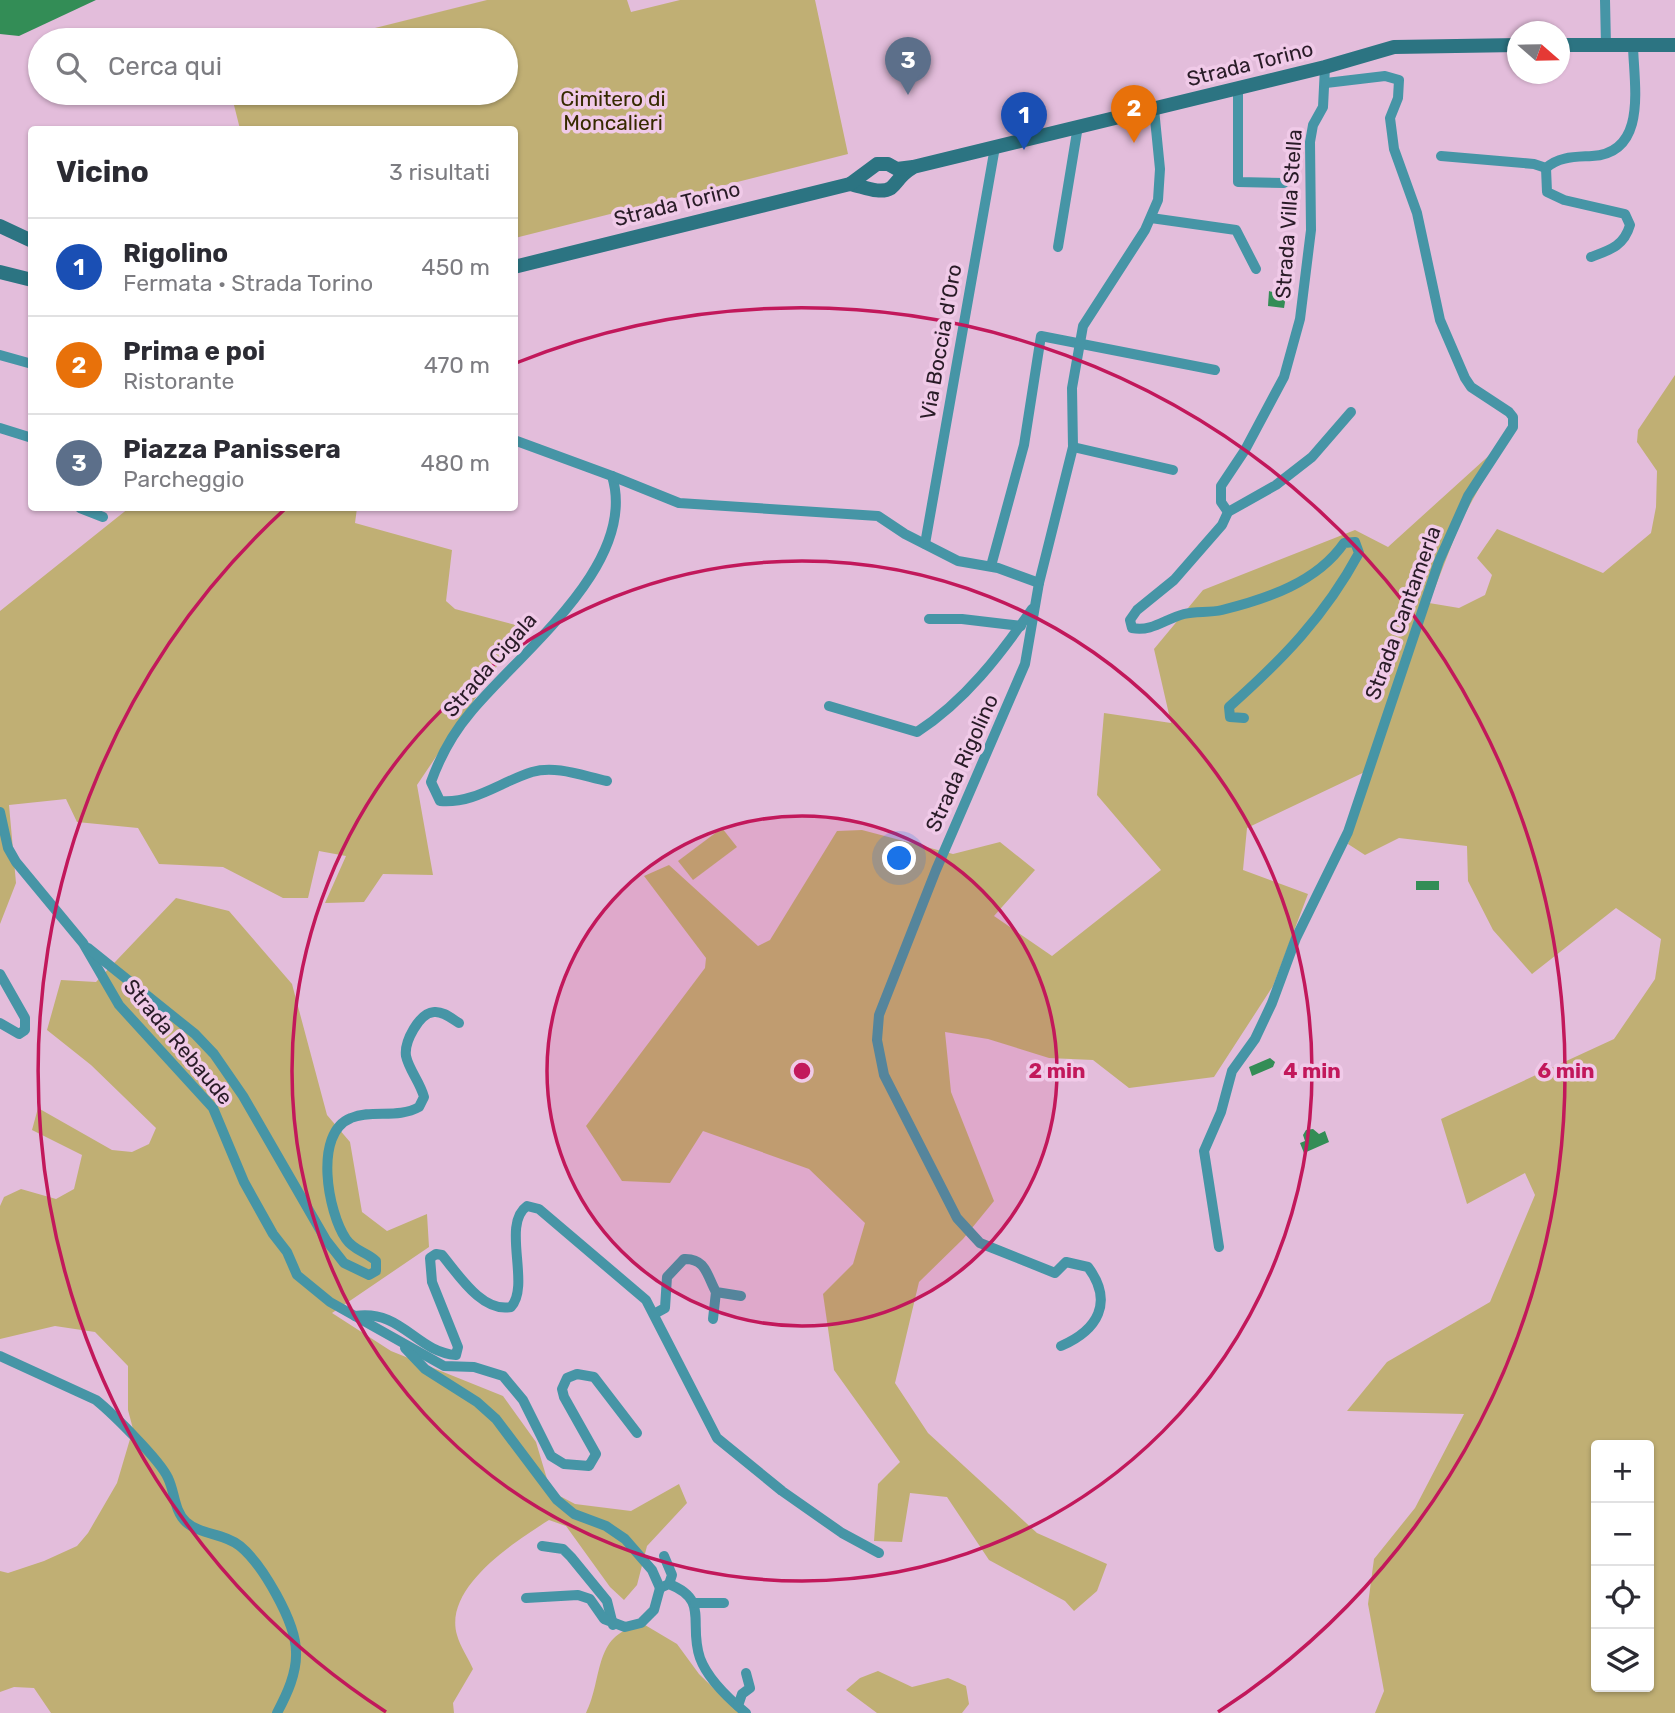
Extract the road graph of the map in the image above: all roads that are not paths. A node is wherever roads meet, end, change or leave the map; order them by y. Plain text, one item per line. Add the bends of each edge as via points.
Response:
1 (1605, 0) edge
2 (1507, 45) edge
3 (1675, 45) edge
4 (1570, 46) edge
5 (1606, 46) junction
6 (1633, 46) junction
7 (1325, 67) junction
8 (1326, 83) junction
9 (1238, 89) junction
10 (1154, 109) junction
11 (1078, 126) junction
12 (995, 147) junction
13 (1441, 156) dead end
14 (914, 167) junction
15 (1546, 168) junction
16 (1284, 183) dead end
17 (850, 184) junction
18 (1151, 218) junction
19 (0, 226) edge
20 (28, 239) edge
21 (1058, 247) dead end
22 (1591, 257) dead end
23 (518, 266) edge
24 (1256, 269) dead end
25 (0, 272) edge
26 (28, 279) edge
27 (1079, 346) junction
28 (0, 355) edge
29 (28, 363) edge
30 (1216, 370) dead end
31 (1351, 412) dead end
32 (0, 428) edge
33 (28, 437) edge
34 (518, 441) edge
35 (1073, 447) junction
36 (1173, 470) dead end
37 (612, 476) junction
38 (88, 511) edge
39 (1228, 512) junction
40 (103, 517) dead end
41 (925, 544) junction
42 (991, 566) junction
43 (1039, 583) junction
44 (1036, 604) junction
45 (929, 619) dead end
46 (1020, 626) junction
47 (829, 706) dead end
48 (1244, 718) dead end
49 (607, 781) dead end
50 (0, 811) edge
51 (83, 943) junction
52 (0, 974) edge
53 (0, 1023) edge
54 (459, 1023) dead end
55 (1219, 1247) dead end
56 (716, 1292) junction
57 (741, 1296) dead end
58 (654, 1314) junction
59 (354, 1317) junction
60 (713, 1320) dead end
61 (397, 1340) junction
62 (1061, 1346) dead end
63 (0, 1356) edge
64 (637, 1433) dead end
65 (542, 1546) dead end
66 (879, 1553) dead end
67 (664, 1556) dead end
68 (665, 1586) junction
69 (526, 1598) dead end
70 (695, 1603) junction
71 (724, 1603) dead end
72 (614, 1625) junction
73 (746, 1673) dead end
74 (742, 1710) edge
75 (277, 1713) edge

1 - 5 street
2 - 7 main road, Strada Torino via 1406,46
3 - 6 main road
4 - 5 main road
5 - 6 main road
6 - 15 street via 1634,109 1628,137 1610,153 1572,157
7 - 8 street, Strada Villa Stella
7 - 9 main road, Strada Torino
8 - 39 street, Strada Villa Stella via 1310,142 1307,276 1294,348 1284,377 1221,486 1221,502
8 - 55 street, Strada Cantamerla via 1385,76 1399,80 1390,118 1394,149 1417,213 1440,320 1471,387 1509,412 1513,427 1468,496 1439,561 1348,832 1296,937 1255,1039 1232,1071 1204,1151
9 - 10 main road, Strada Torino
9 - 16 street via 1238,182
10 - 11 main road, Strada Torino
10 - 18 street, Strada Rigolino via 1160,169 1158,200
11 - 12 main road, Strada Torino
11 - 21 street
12 - 14 main road, Strada Torino
12 - 41 street, Via Boccia d'Oro
13 - 15 street
14 - 17 main road, Strada Torino via 877,164
14 - 17 main road, Strada Torino via 881,192
15 - 22 street via 1547,191 1564,200 1625,214 1630,225 1627,236 1617,247
17 - 23 main road, Strada Torino
18 - 24 street via 1236,230
18 - 27 street, Strada Rigolino via 1083,326
19 - 20 main road
25 - 26 main road
27 - 30 street
27 - 35 street, Strada Rigolino via 1072,388
27 - 42 street via 1041,336 1024,445
28 - 29 street
31 - 39 street via 1312,457 1276,485
32 - 33 street
34 - 37 street
35 - 36 street
35 - 43 street, Strada Rigolino
37 - 41 street via 679,503 878,516
37 - 49 street, Strada Cigala via 617,494 615,520 597,568 469,714 439,759 431,782 440,801 459,803 534,771 560,771
38 - 40 street
39 - 48 street via 1174,580 1136,610 1132,628 1144,630 1184,615 1265,597 1317,573 1344,543 1355,542 1359,553 1307,633 1229,707 1230,717
41 - 42 street via 958,561
42 - 43 street
43 - 44 street, Strada Rigolino
44 - 46 street
44 - 62 street, Strada Rigolino via 1025,664 936,870 879,1015 877,1040 884,1075 957,1218 980,1243 1055,1273 1066,1262 1088,1267 1098,1281 1102,1298 1096,1321 1080,1338
45 - 46 street
46 - 47 street via 981,676 917,732
50 - 51 street, Strada Rebaude via 16,862
51 - 54 street via 214,1054 326,1240 344,1263 369,1275 376,1271 376,1261 350,1244 334,1209 328,1175 331,1136 350,1118 405,1113 419,1107 424,1097 406,1056 410,1038 425,1014 439,1012
51 - 59 street, Strada Rebaude via 119,1005 213,1108 244,1182 297,1275
52 - 53 street via 25,1018 25,1030 19,1034
56 - 57 street
56 - 58 street via 703,1265 684,1259 667,1277 665,1308
56 - 60 street
58 - 59 street via 646,1300 611,1268 543,1212 528,1206 517,1220 517,1290 511,1307 489,1304 442,1255 430,1258 432,1282 459,1349 456,1355 437,1350 386,1317
58 - 66 street via 717,1438 782,1491
59 - 61 street, Strada Rebaude
61 - 64 street, Strada Rebaude via 444,1366 474,1367 503,1376 523,1400 551,1456 564,1464 589,1466 596,1454 564,1397 567,1378 577,1374 594,1377
61 - 68 street via 425,1369 496,1419 557,1500 574,1514 606,1525 625,1539
63 - 75 street via 103,1405 168,1476 175,1505 186,1523 223,1535 264,1570 296,1650 295,1668
65 - 72 street via 563,1549 571,1557 607,1601
67 - 68 street via 672,1575
68 - 70 street via 687,1591
68 - 72 street via 654,1610 641,1623
69 - 72 street via 578,1595 590,1599
70 - 71 street
70 - 74 street via 695,1637 701,1660
73 - 74 street via 750,1688 742,1693

